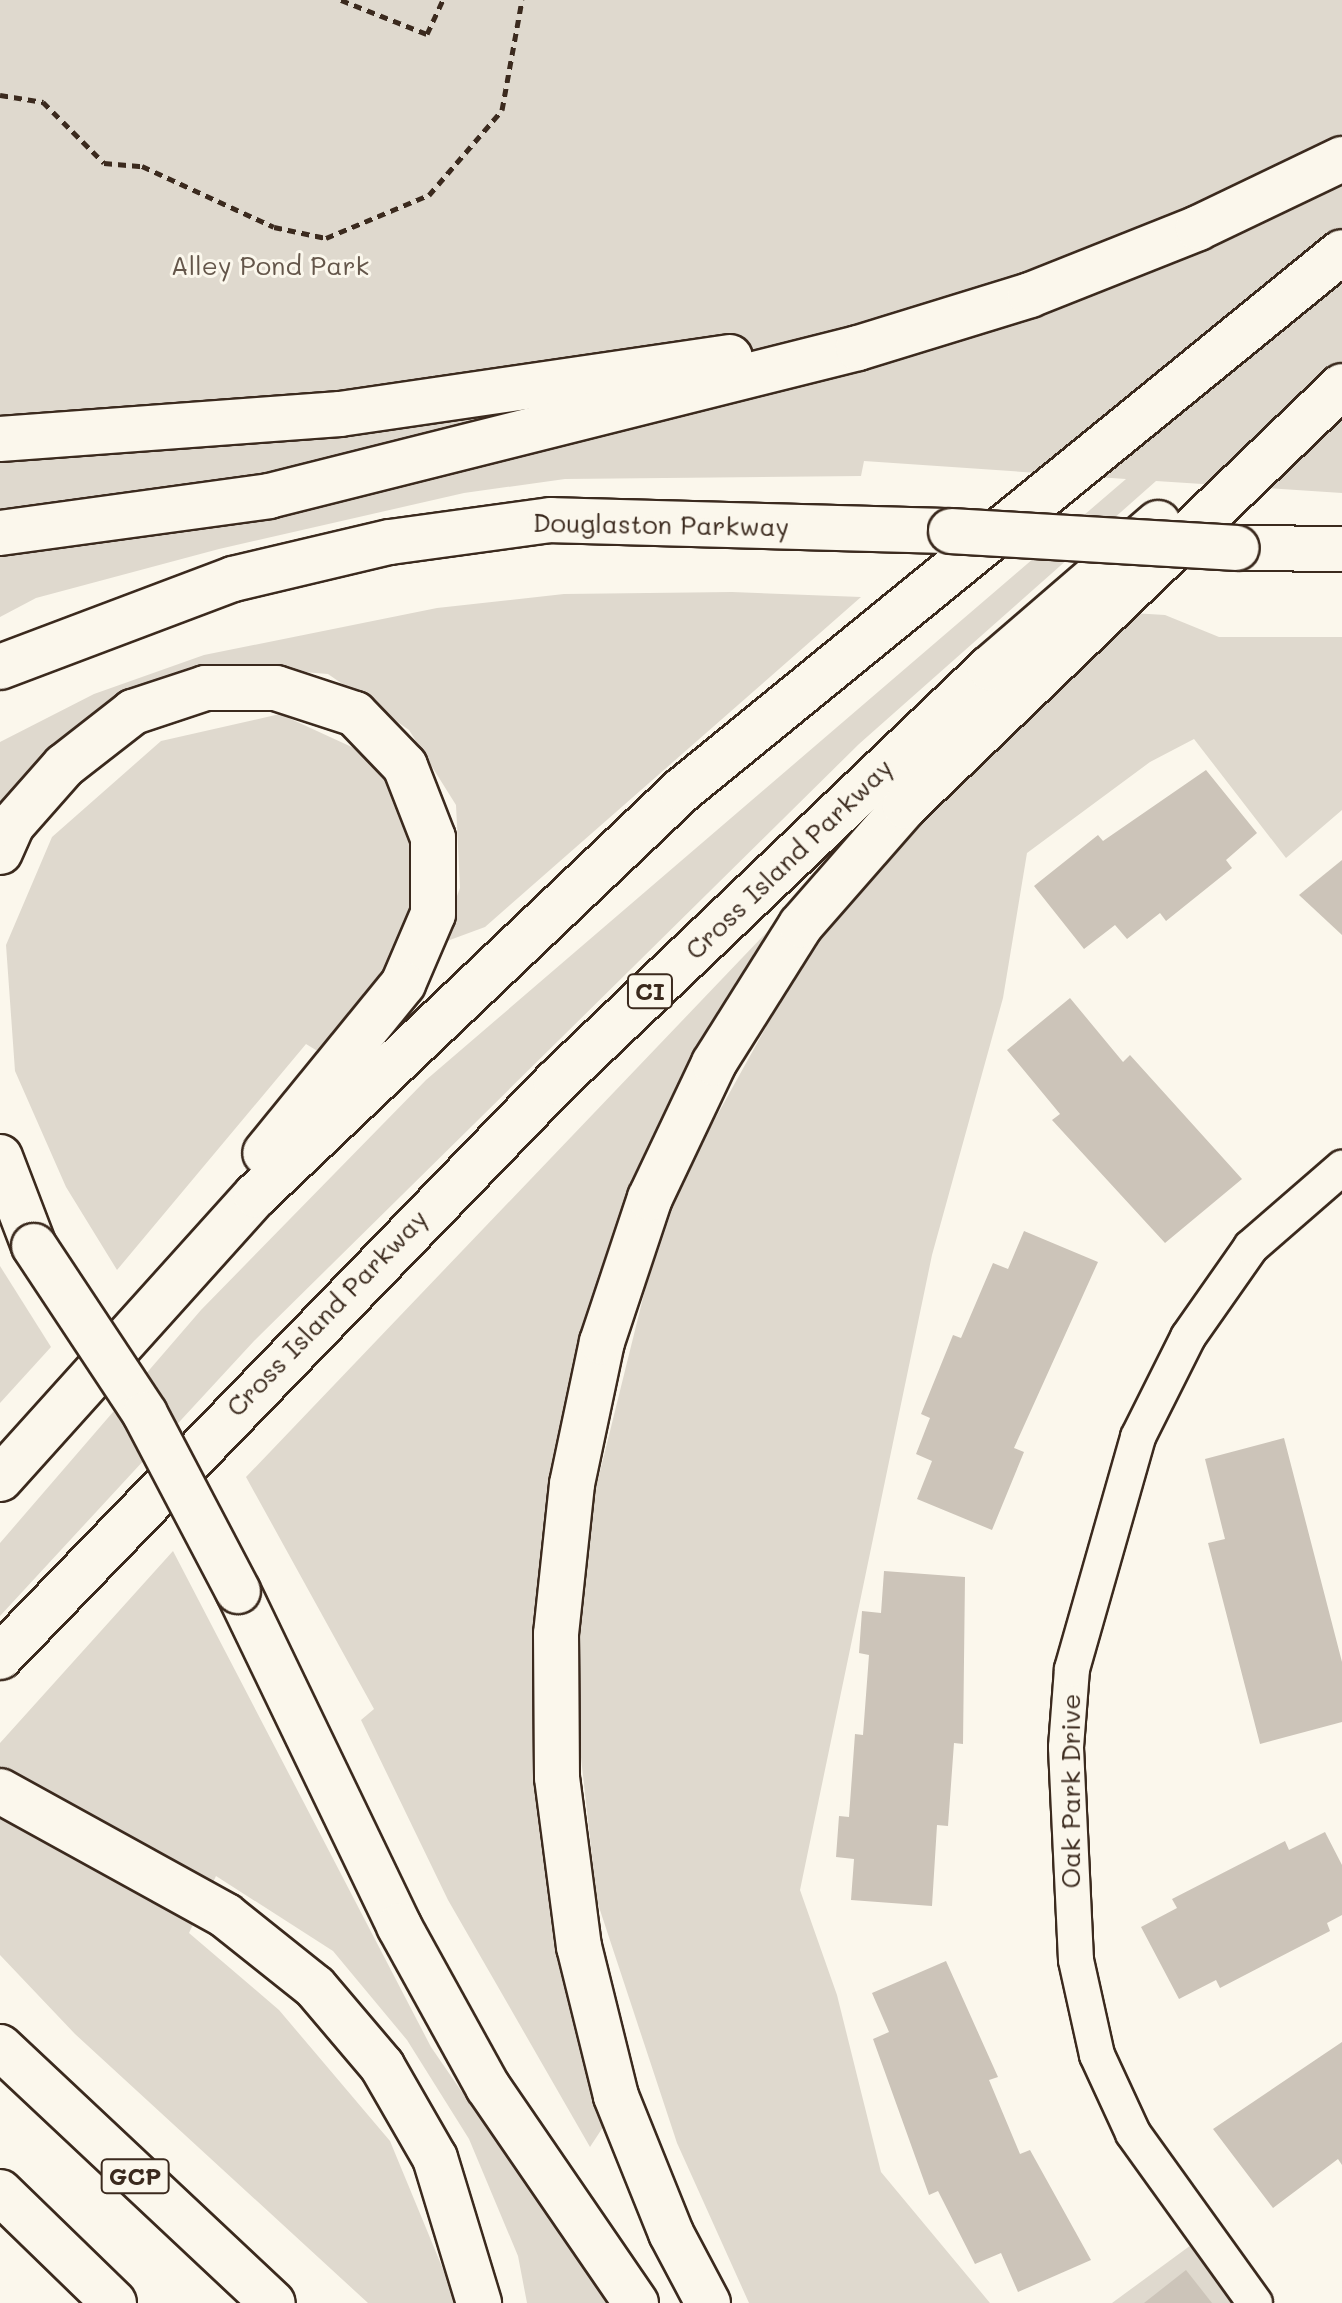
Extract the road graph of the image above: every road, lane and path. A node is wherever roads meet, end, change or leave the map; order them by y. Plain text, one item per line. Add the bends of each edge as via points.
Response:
1 (341, 0) edge
2 (443, 0) edge
3 (522, 0) edge
4 (0, 95) edge
5 (1342, 159) edge
6 (1342, 252) edge
7 (1030, 295) junction
8 (1342, 370) edge
9 (1342, 386) edge
10 (0, 439) edge
11 (0, 533) edge
12 (1342, 549) edge
13 (0, 667) edge
14 (0, 852) edge
15 (0, 1157) edge
16 (1342, 1168) edge
17 (0, 1197) edge
18 (34, 1246) junction
19 (55, 1412) junction
20 (0, 1479) edge
21 (0, 1657) edge
22 (0, 1791) edge
23 (0, 2047) edge
24 (0, 2192) edge
25 (114, 2303) edge
26 (273, 2303) edge
27 (479, 2303) edge
28 (636, 2303) edge
29 (708, 2303) edge
30 (1255, 2303) edge

1 - 2 path via 427,34
3 - 4 path via 502,110 429,195 326,238 274,227 142,166 104,163 43,102
5 - 7 main road via 1198,228
6 - 19 main road via 682,790 256,1195
7 - 10 main road via 819,342 416,404 156,432
7 - 11 main road via 665,400 269,496
8 - 21 main road, Cross Island Parkway / CI via 990,668 775,870 345,1294
9 - 29 main road via 905,806 801,925 714,1063 669,1157 602,1342 572,1484 556,1634 557,1777 579,1947 616,2096 671,2233
12 - 13 main road, Douglaston Parkway, bridge via 551,520 390,542 233,579
14 - 19 main road via 12,825 64,766 133,712 205,688 276,688 355,714 405,766 433,838 433,914 403,984
15 - 18 main road
16 - 30 street, Oak Park Drive via 1251,1247 1188,1337 1138,1437 1072,1669 1066,1747 1076,1960 1097,2055 1133,2133
17 - 18 main road
18 - 28 main road, bridge via 145,1414 399,1926 488,2087
19 - 20 main road
22 - 27 main road via 226,1916 315,1987 382,2066 435,2158
23 - 26 main road, GCP
24 - 25 main road

